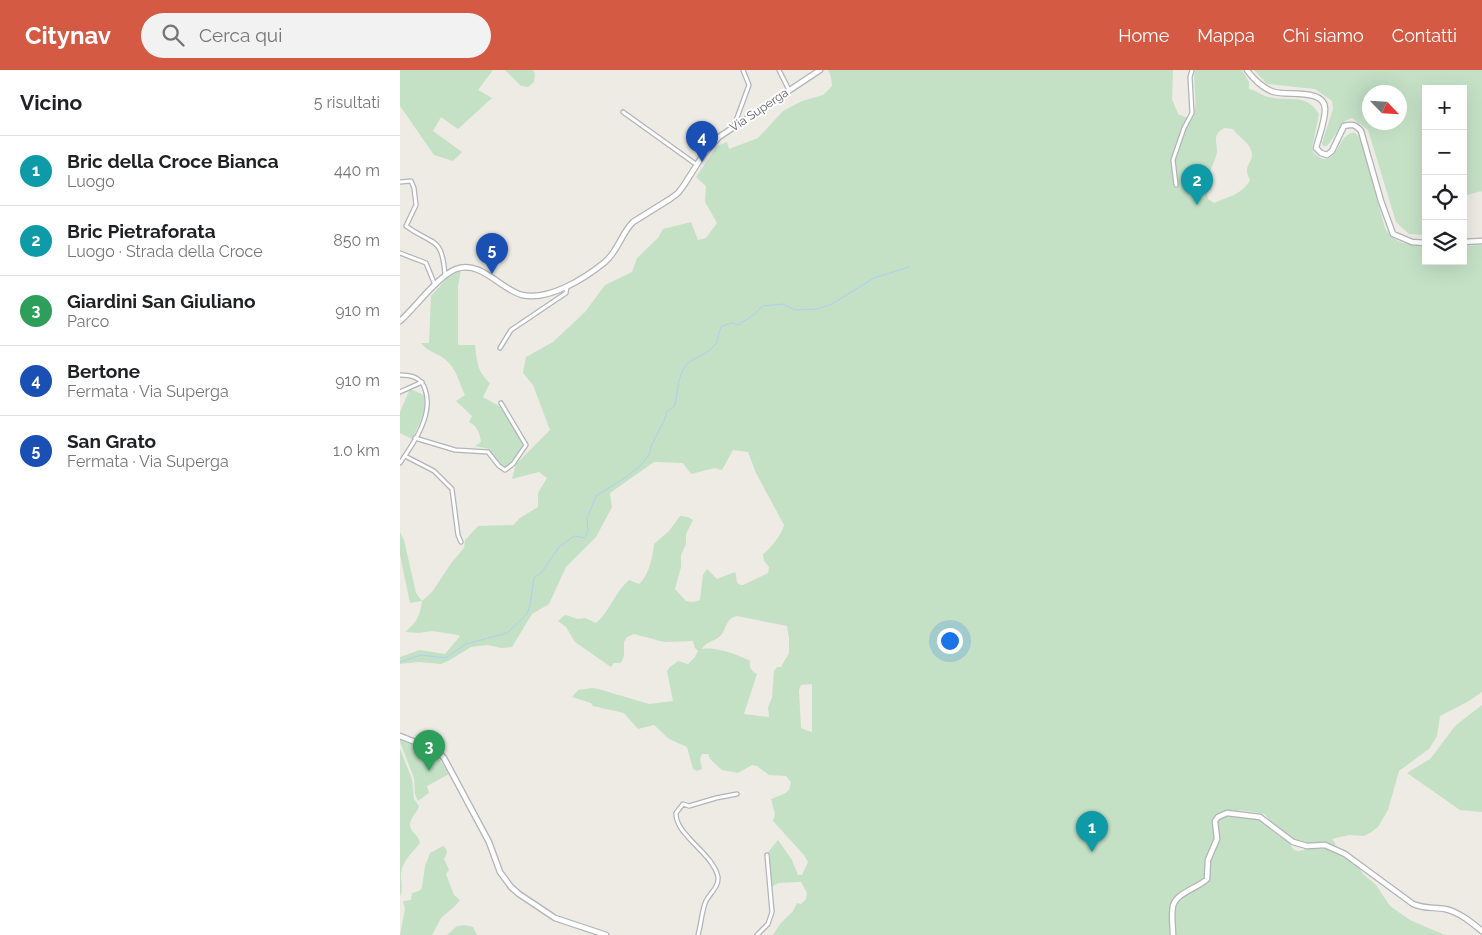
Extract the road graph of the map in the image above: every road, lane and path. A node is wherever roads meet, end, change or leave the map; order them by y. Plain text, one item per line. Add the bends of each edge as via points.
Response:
1 (743, 70) edge
2 (779, 70) edge
3 (820, 70) edge
4 (1192, 70) edge
5 (1247, 70) edge
6 (789, 90) junction
7 (623, 112) dead end
8 (734, 127) junction
9 (697, 165) junction
10 (400, 182) edge
11 (1176, 185) dead end
12 (1482, 241) edge
13 (1467, 242) edge
14 (1422, 243) edge
15 (400, 252) edge
16 (446, 276) junction
17 (435, 286) junction
18 (567, 287) junction
19 (400, 321) edge
20 (500, 348) dead end
21 (400, 375) edge
22 (422, 382) junction
23 (400, 392) edge
24 (501, 403) dead end
25 (415, 438) junction
26 (405, 456) junction
27 (400, 463) edge
28 (461, 542) dead end
29 (400, 736) edge
30 (737, 794) dead end
31 (767, 855) dead end
32 (1482, 931) edge
33 (606, 935) edge
34 (698, 935) edge
35 (757, 935) edge
36 (1173, 935) edge

1 - 8 street via 749,85
2 - 6 street
3 - 6 street, Via Superga
4 - 11 street via 1192,112 1173,160
5 - 14 street via 1272,91 1309,95 1323,102 1324,118 1316,148 1321,153 1327,155 1332,151 1344,126 1357,126 1393,234
6 - 8 street, Via Superga
7 - 9 street
8 - 9 street, Via Superga via 719,137
9 - 18 street, Via Superga via 678,193 629,226 614,253 604,263
10 - 16 street via 411,181 416,201 406,226 438,245
12 - 13 street
15 - 17 street via 426,263
16 - 17 street, Via Superga
16 - 18 street, Via Superga via 457,269 474,269 522,295 548,294
17 - 19 street, Via Superga
18 - 20 street via 566,293 511,330
21 - 22 street
22 - 23 street
22 - 25 street via 428,405
24 - 25 street via 526,445 505,470 488,452 455,450
25 - 26 street
26 - 27 street
26 - 28 street via 434,471 452,489
29 - 33 street via 436,750 444,758 489,842 500,872 511,887 562,921
30 - 34 street via 689,806 682,804 676,813 678,825 712,864 718,878 705,903
31 - 35 street via 772,912 768,924
32 - 36 street via 1452,912 1413,904 1332,847 1293,842 1260,817 1227,813 1216,820 1217,839 1208,860 1207,879 1179,896 1173,907

